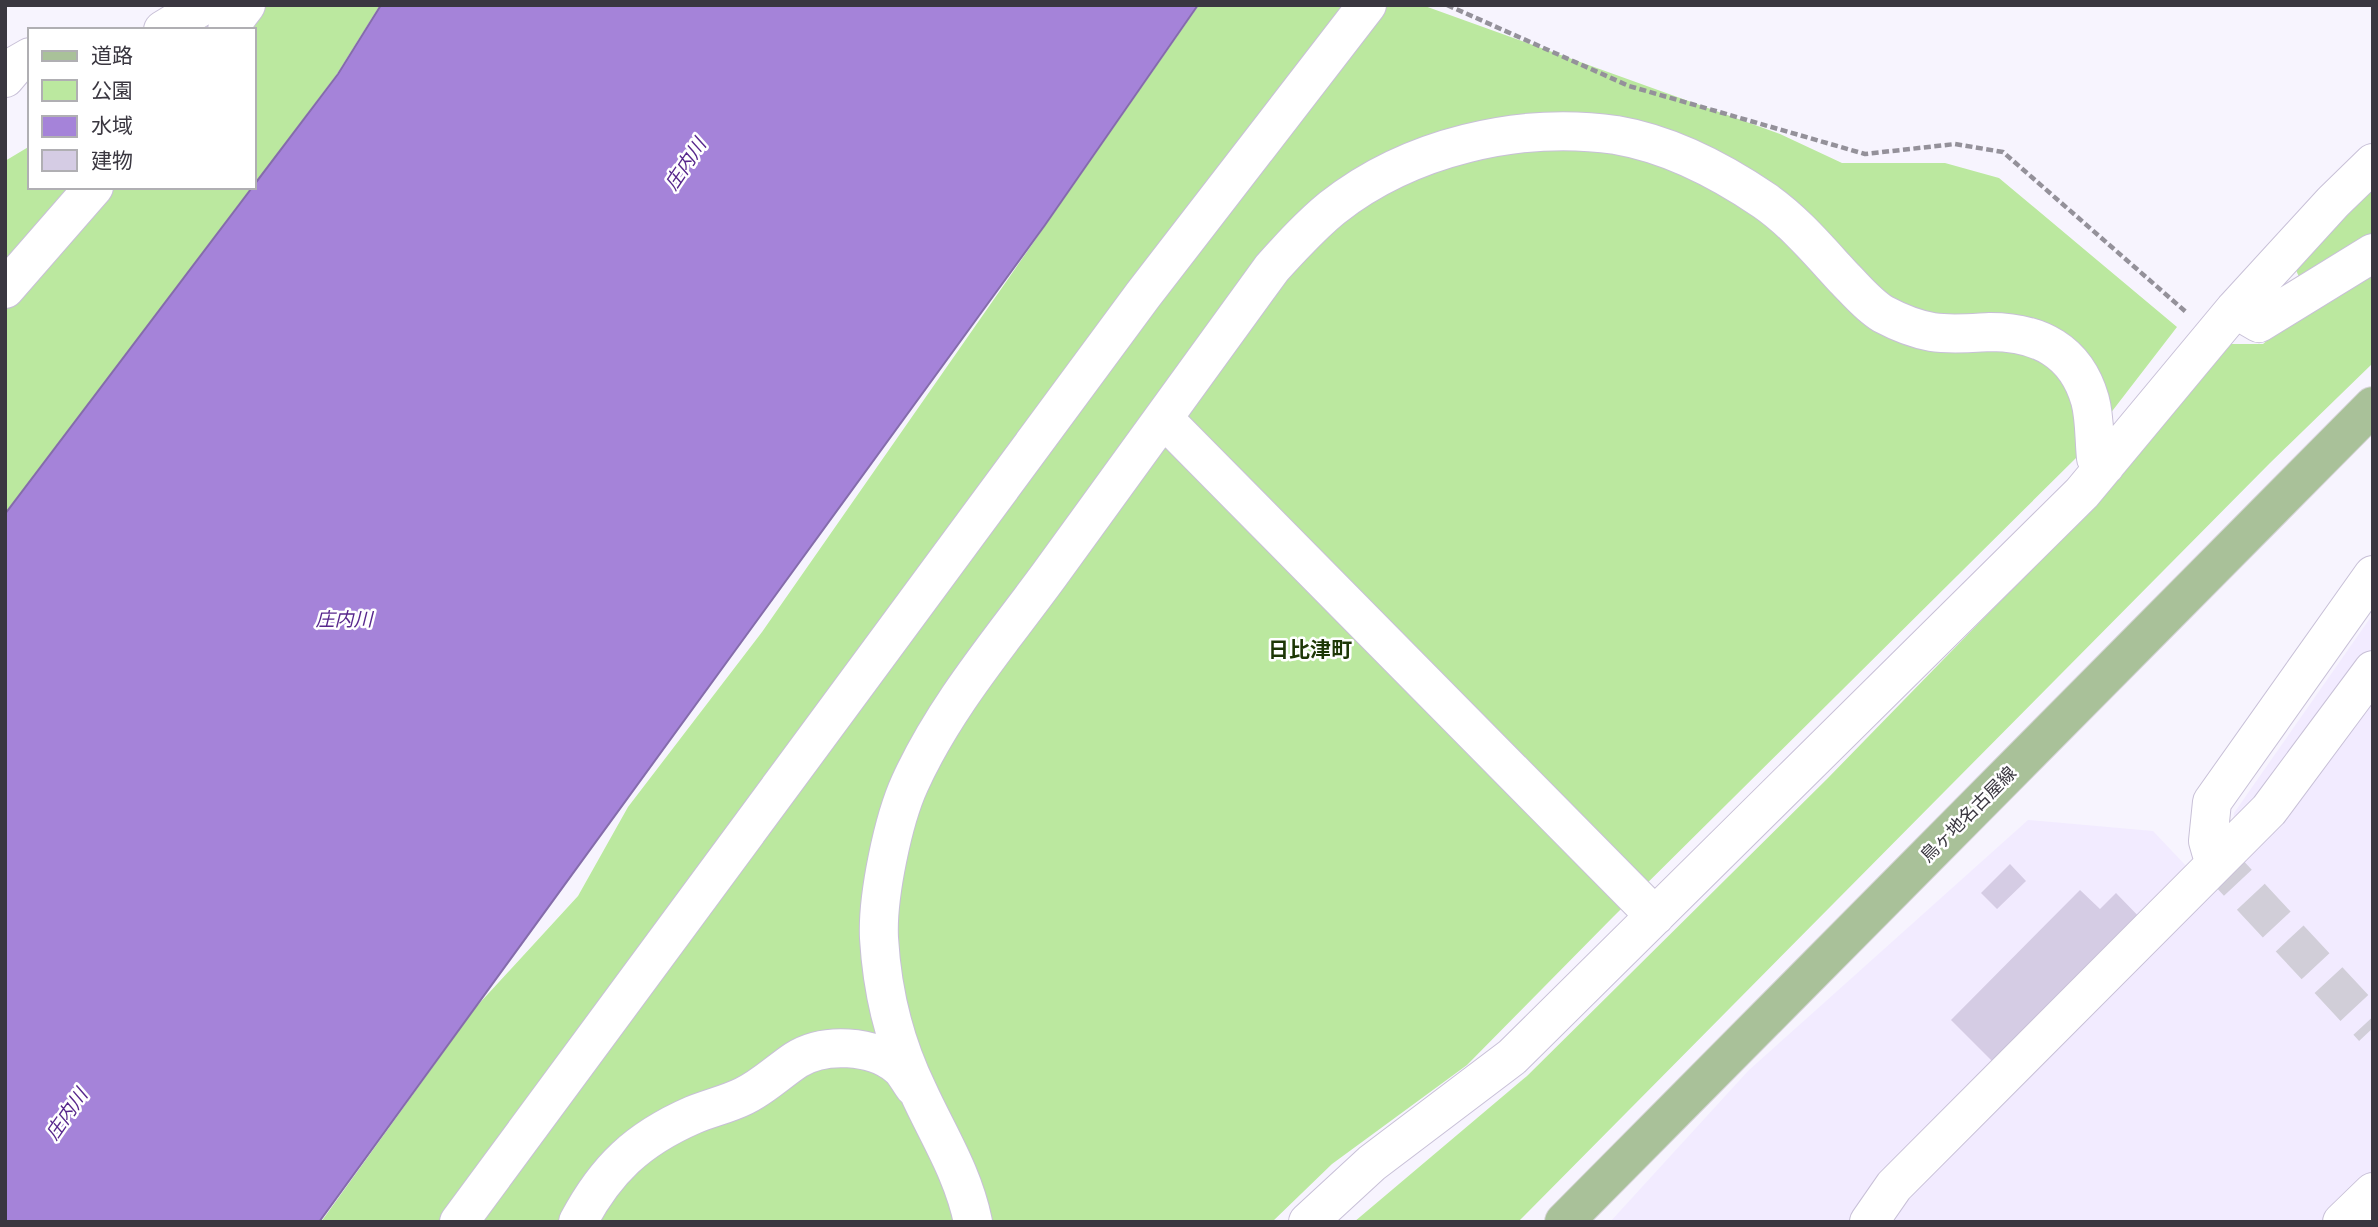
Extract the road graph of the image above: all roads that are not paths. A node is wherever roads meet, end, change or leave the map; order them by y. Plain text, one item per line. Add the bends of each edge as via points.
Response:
1 (204, 5) edge
2 (246, 5) edge
3 (1367, 5) edge
4 (166, 28) edge
5 (229, 28) edge
6 (28, 58) edge
7 (5, 78) edge
8 (2373, 163) edge
9 (92, 189) edge
10 (2373, 253) edge
11 (5, 289) edge
12 (2224, 322) junction
13 (2373, 406) edge
14 (1164, 419) junction
15 (2105, 466) junction
16 (2373, 575) edge
17 (2373, 670) edge
18 (2212, 855) tunnel mouth
19 (1655, 916) junction
20 (918, 1092) junction
21 (2373, 1192) edge
22 (459, 1222) edge
23 (578, 1222) edge
24 (972, 1222) edge
25 (1308, 1222) edge
26 (1564, 1222) edge
27 (1869, 1222) edge
28 (2342, 1222) edge

1 - 4 street
2 - 5 street
3 - 22 street via 1134,306
6 - 7 street
8 - 12 street
9 - 11 street
10 - 12 street via 2259,323
12 - 15 street
13 - 26 main road, 鳥ヶ地名古屋線
14 - 15 street via 1272,268 1332,208 1389,172 1464,145 1545,132 1580,132 1652,144 1731,178 1793,223 1881,313 1907,326 1933,332 2017,334 2060,351 2084,382 2091,403 2096,457
14 - 19 street
14 - 20 street via 957,701 910,783 885,877 879,938 895,1032
15 - 19 street via 2082,494
16 - 18 street via 2212,802 2208,841
17 - 27 street via 2269,810 1894,1186
19 - 25 street via 1512,1057 1372,1163
20 - 23 street via 899,1067 881,1056 838,1048 798,1058 742,1098 692,1116 638,1145 602,1182
20 - 24 street via 956,1165
21 - 28 street

